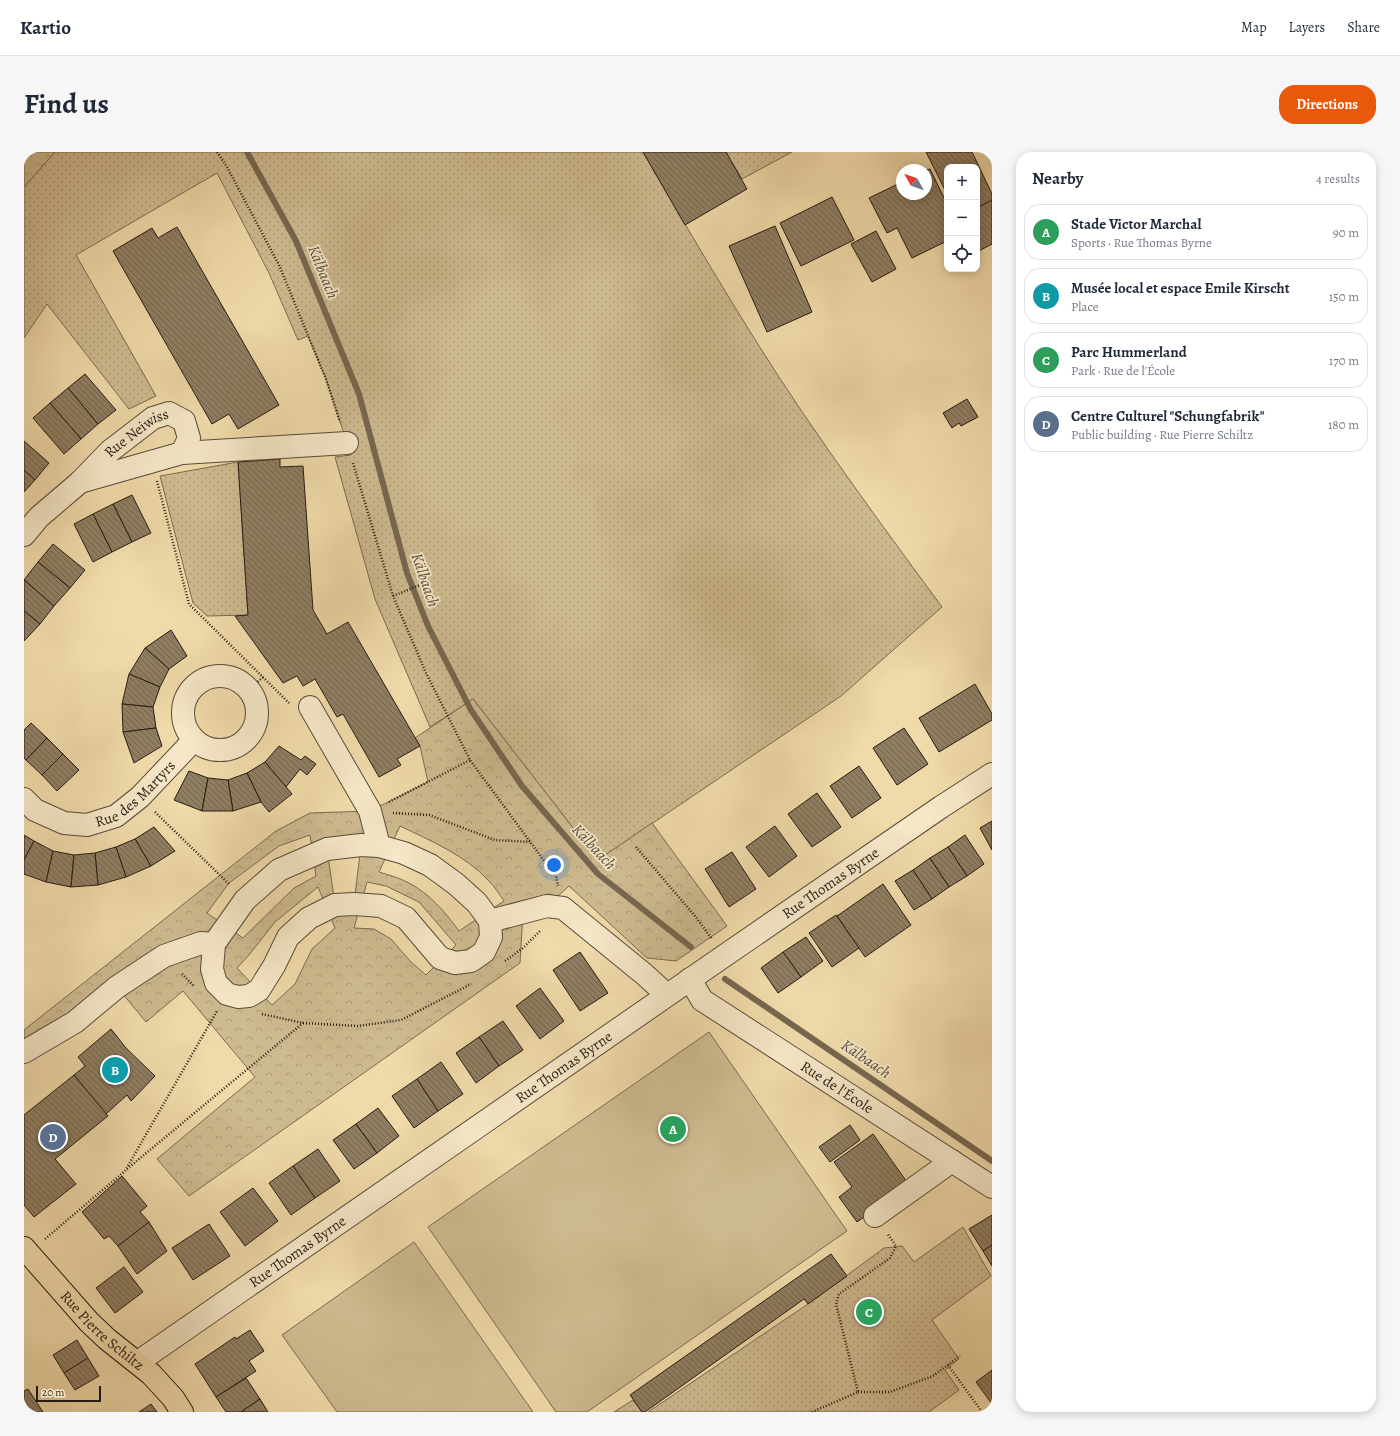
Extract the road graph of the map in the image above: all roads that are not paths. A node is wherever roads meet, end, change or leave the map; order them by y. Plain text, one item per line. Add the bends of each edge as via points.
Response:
1 (347, 443) road end
2 (182, 453) junction
3 (80, 482) junction
4 (24, 535) edge
5 (310, 707) road end
6 (194, 740) junction
7 (992, 774) edge
8 (24, 799) edge
9 (379, 846) junction
10 (490, 922) junction
11 (214, 944) junction
12 (690, 979) junction
13 (667, 995) junction
14 (24, 1052) edge
15 (952, 1161) junction
16 (992, 1187) edge
17 (875, 1216) road end
18 (26, 1251) edge
19 (138, 1362) junction
20 (182, 1412) edge

1 - 2 street
2 - 3 street, Rue Neiwiss
2 - 3 street, Rue Neiwiss via 189,438 184,422 169,413 153,418 110,451
3 - 4 street, Rue Neiwiss via 39,517
5 - 9 street via 370,811
6 - 6 street via 183,719 187,695 195,686 217,676 256,683 257,713 250,736 229,750 216,751
6 - 8 street, Rue des Martyrs via 140,797 116,816 87,825 64,823 35,810
7 - 12 street, Rue Thomas Byrne
9 - 10 street via 404,852 430,865 478,904
9 - 11 street via 327,848 279,870 245,900
10 - 11 street via 491,937 484,952 471,961 455,964 440,958 406,918 381,906 335,905 310,918 288,937 259,990 249,996 238,997 227,994 216,983 212,969
10 - 13 street via 547,906 563,908
11 - 14 street via 201,943 164,956 117,987 75,1022
12 - 13 street, Rue Thomas Byrne
12 - 15 street, Rue de l'École via 702,1000
13 - 19 street, Rue Thomas Byrne
15 - 16 street, Rue de l'École
15 - 17 street
18 - 19 main road, Rue Pierre Schiltz via 88,1322
19 - 20 main road, Rue Pierre Schiltz via 173,1398

